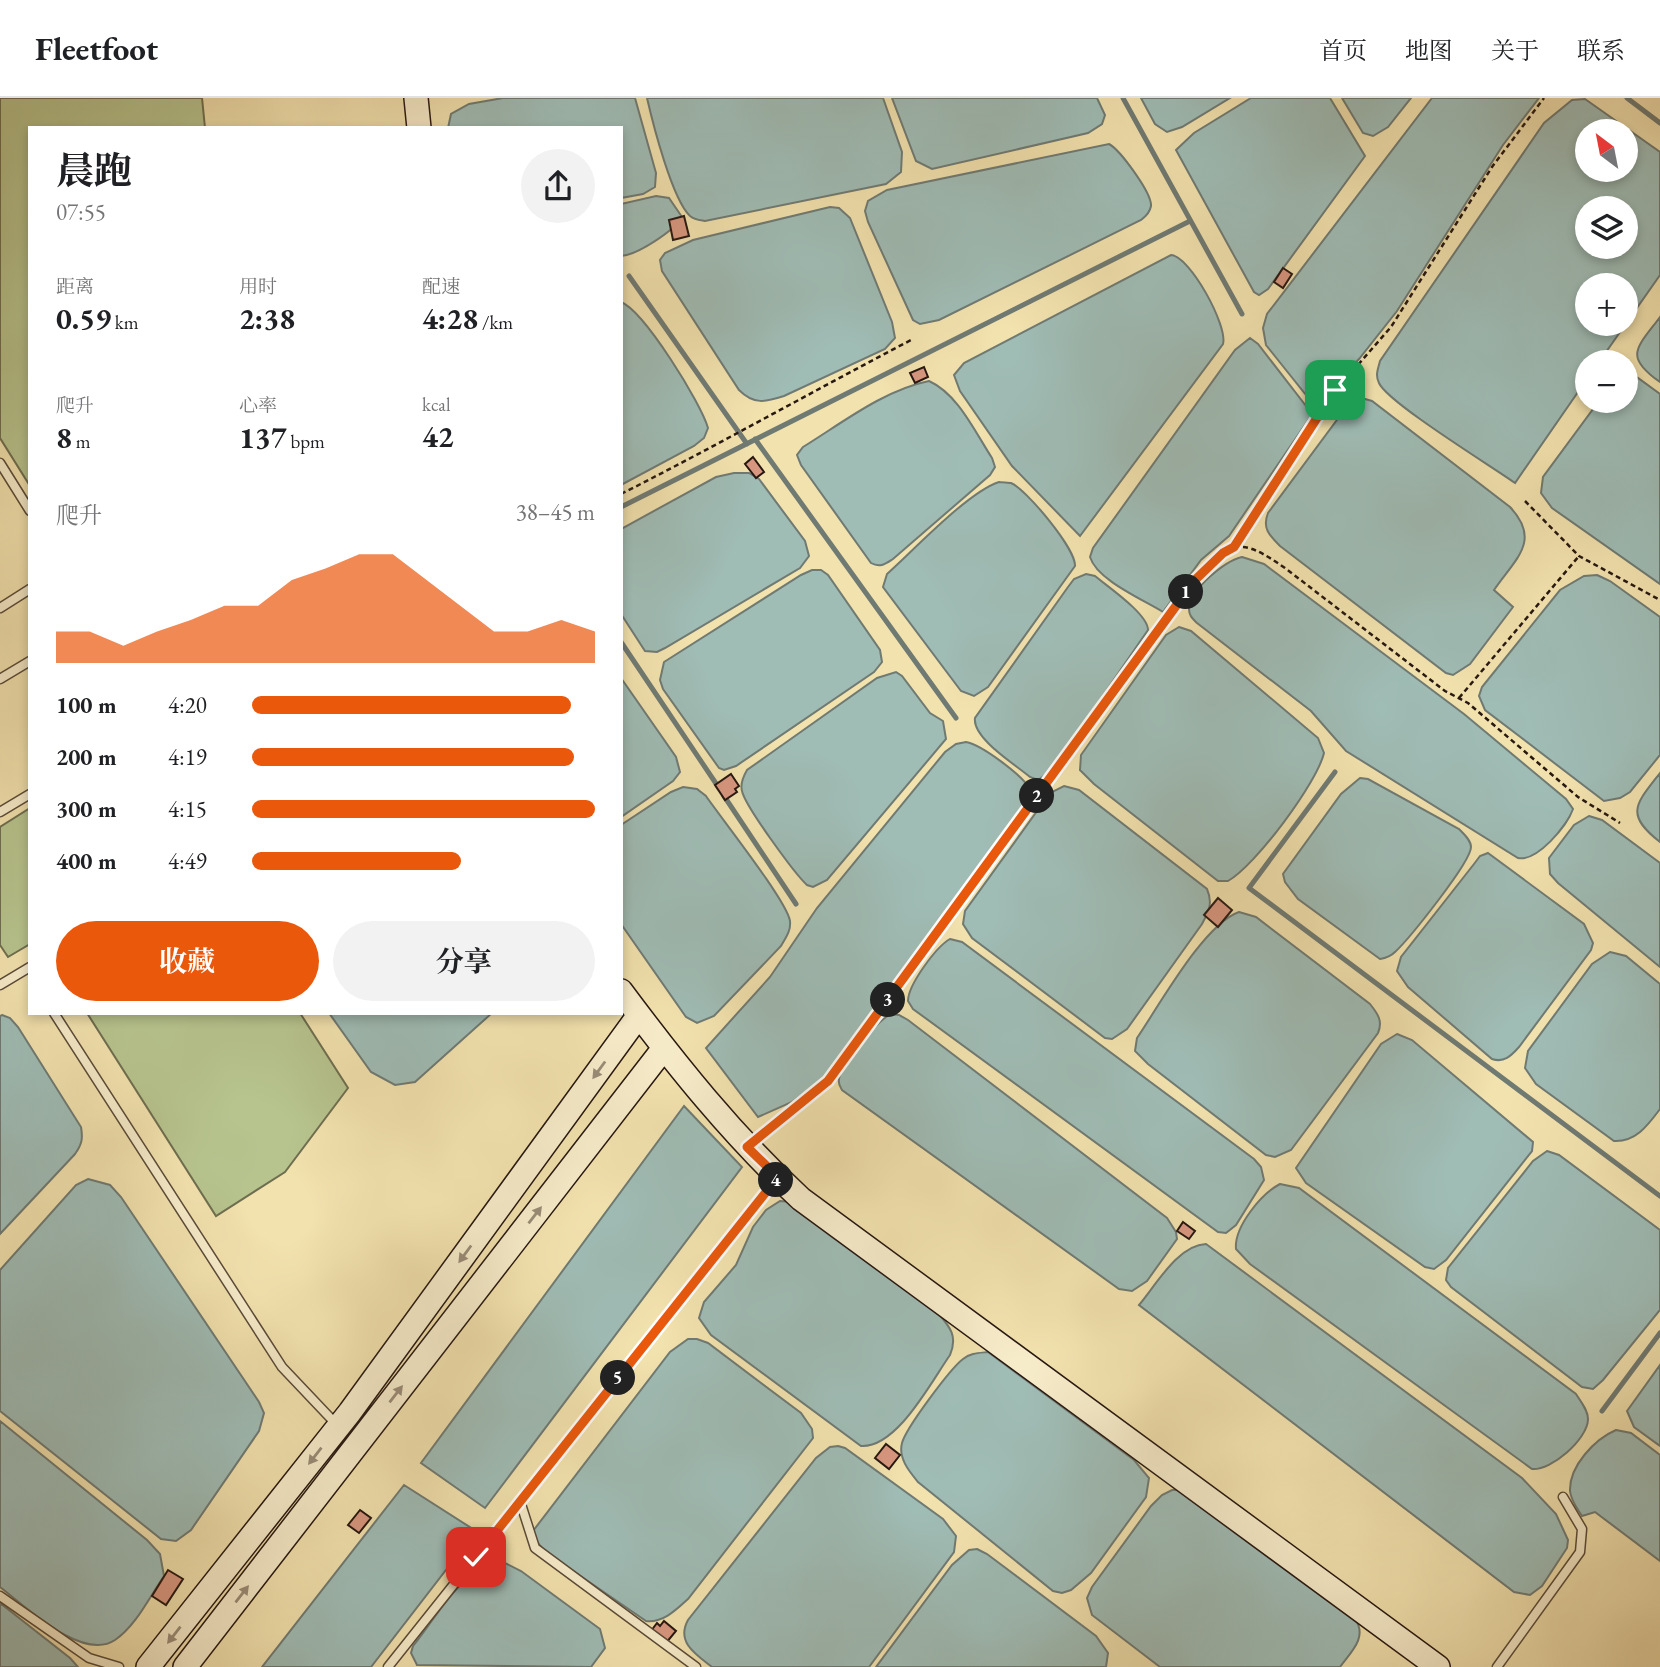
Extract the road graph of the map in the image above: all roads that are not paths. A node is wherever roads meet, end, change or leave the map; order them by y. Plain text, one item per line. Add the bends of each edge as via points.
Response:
1 (416, 98) edge
2 (419, 126) edge
3 (0, 463) edge
4 (28, 508) edge
5 (28, 590) edge
6 (0, 608) edge
7 (28, 662) edge
8 (0, 680) edge
9 (28, 795) edge
10 (0, 812) edge
11 (28, 968) edge
12 (0, 985) edge
13 (623, 994) edge
14 (55, 1015) edge
15 (639, 1015) junction
16 (664, 1048) junction
17 (778, 1177) junction
18 (338, 1426) junction
19 (1563, 1497) dead end
20 (520, 1502) junction
21 (0, 1596) edge
22 (119, 1667) edge
23 (148, 1667) edge
24 (185, 1667) edge
25 (388, 1667) edge
26 (696, 1667) edge
27 (1438, 1667) edge
28 (1497, 1667) edge

1 - 2 main road
3 - 4 lane
5 - 6 lane
7 - 8 lane
9 - 10 lane
11 - 12 lane
13 - 15 main road
14 - 18 lane via 282,1367
15 - 16 main road
15 -> 18 main road
16 - 17 main road
24 -> 16 main road
17 - 20 lane
17 - 27 main road via 801,1199
18 -> 23 main road
19 - 28 lane via 1582,1529 1580,1552
20 - 25 lane
20 - 26 lane via 535,1548
21 - 22 lane via 89,1658

